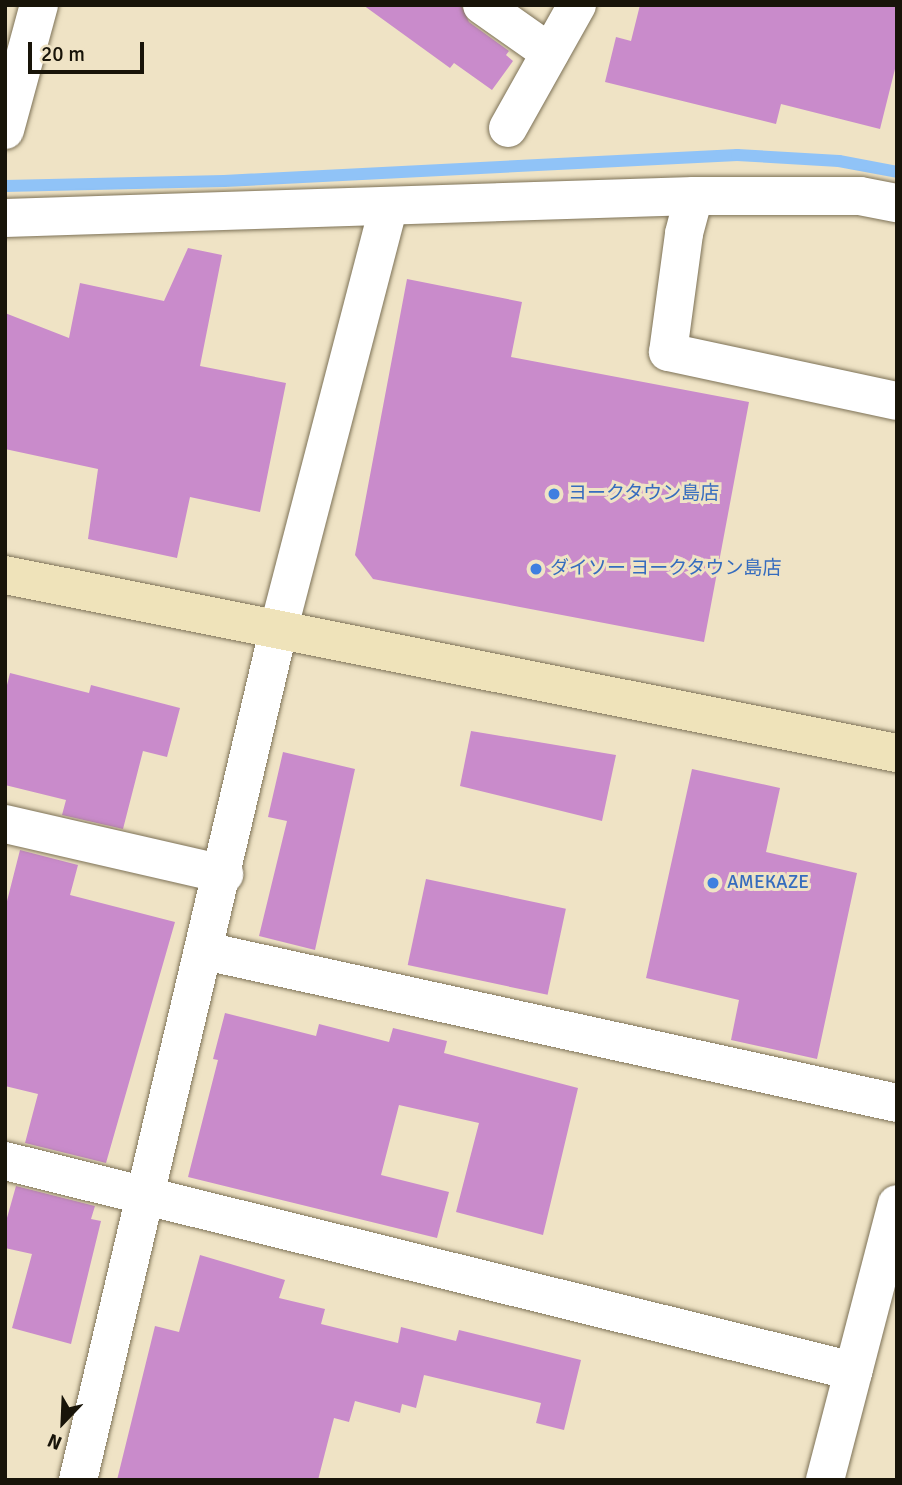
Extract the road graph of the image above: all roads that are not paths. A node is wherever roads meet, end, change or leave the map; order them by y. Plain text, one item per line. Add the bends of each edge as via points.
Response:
1 (39, 5) edge
2 (482, 5) edge
3 (577, 5) edge
4 (550, 53) junction
5 (508, 128) dead end
6 (5, 130) edge
7 (694, 196) junction
8 (897, 203) edge
9 (388, 208) junction
10 (5, 218) edge
11 (897, 401) edge
12 (5, 575) edge
13 (278, 631) junction
14 (897, 753) edge
15 (6, 828) edge
16 (224, 874) junction
17 (205, 951) junction
18 (897, 1103) edge
19 (5, 1161) edge
20 (144, 1194) junction
21 (897, 1204) edge
22 (853, 1370) junction
23 (78, 1480) edge
24 (825, 1480) edge

1 - 6 street
2 - 4 street
3 - 4 street
4 - 5 street
7 - 8 street via 860,196
7 - 9 street
7 - 11 street via 684,234 668,352
9 - 10 street
9 - 13 street
12 - 13 street
13 - 14 street
13 - 16 street
15 - 16 street
16 - 17 street
17 - 18 street
17 - 20 street
19 - 20 street
20 - 22 street
20 - 23 street
21 - 22 street
22 - 24 street

